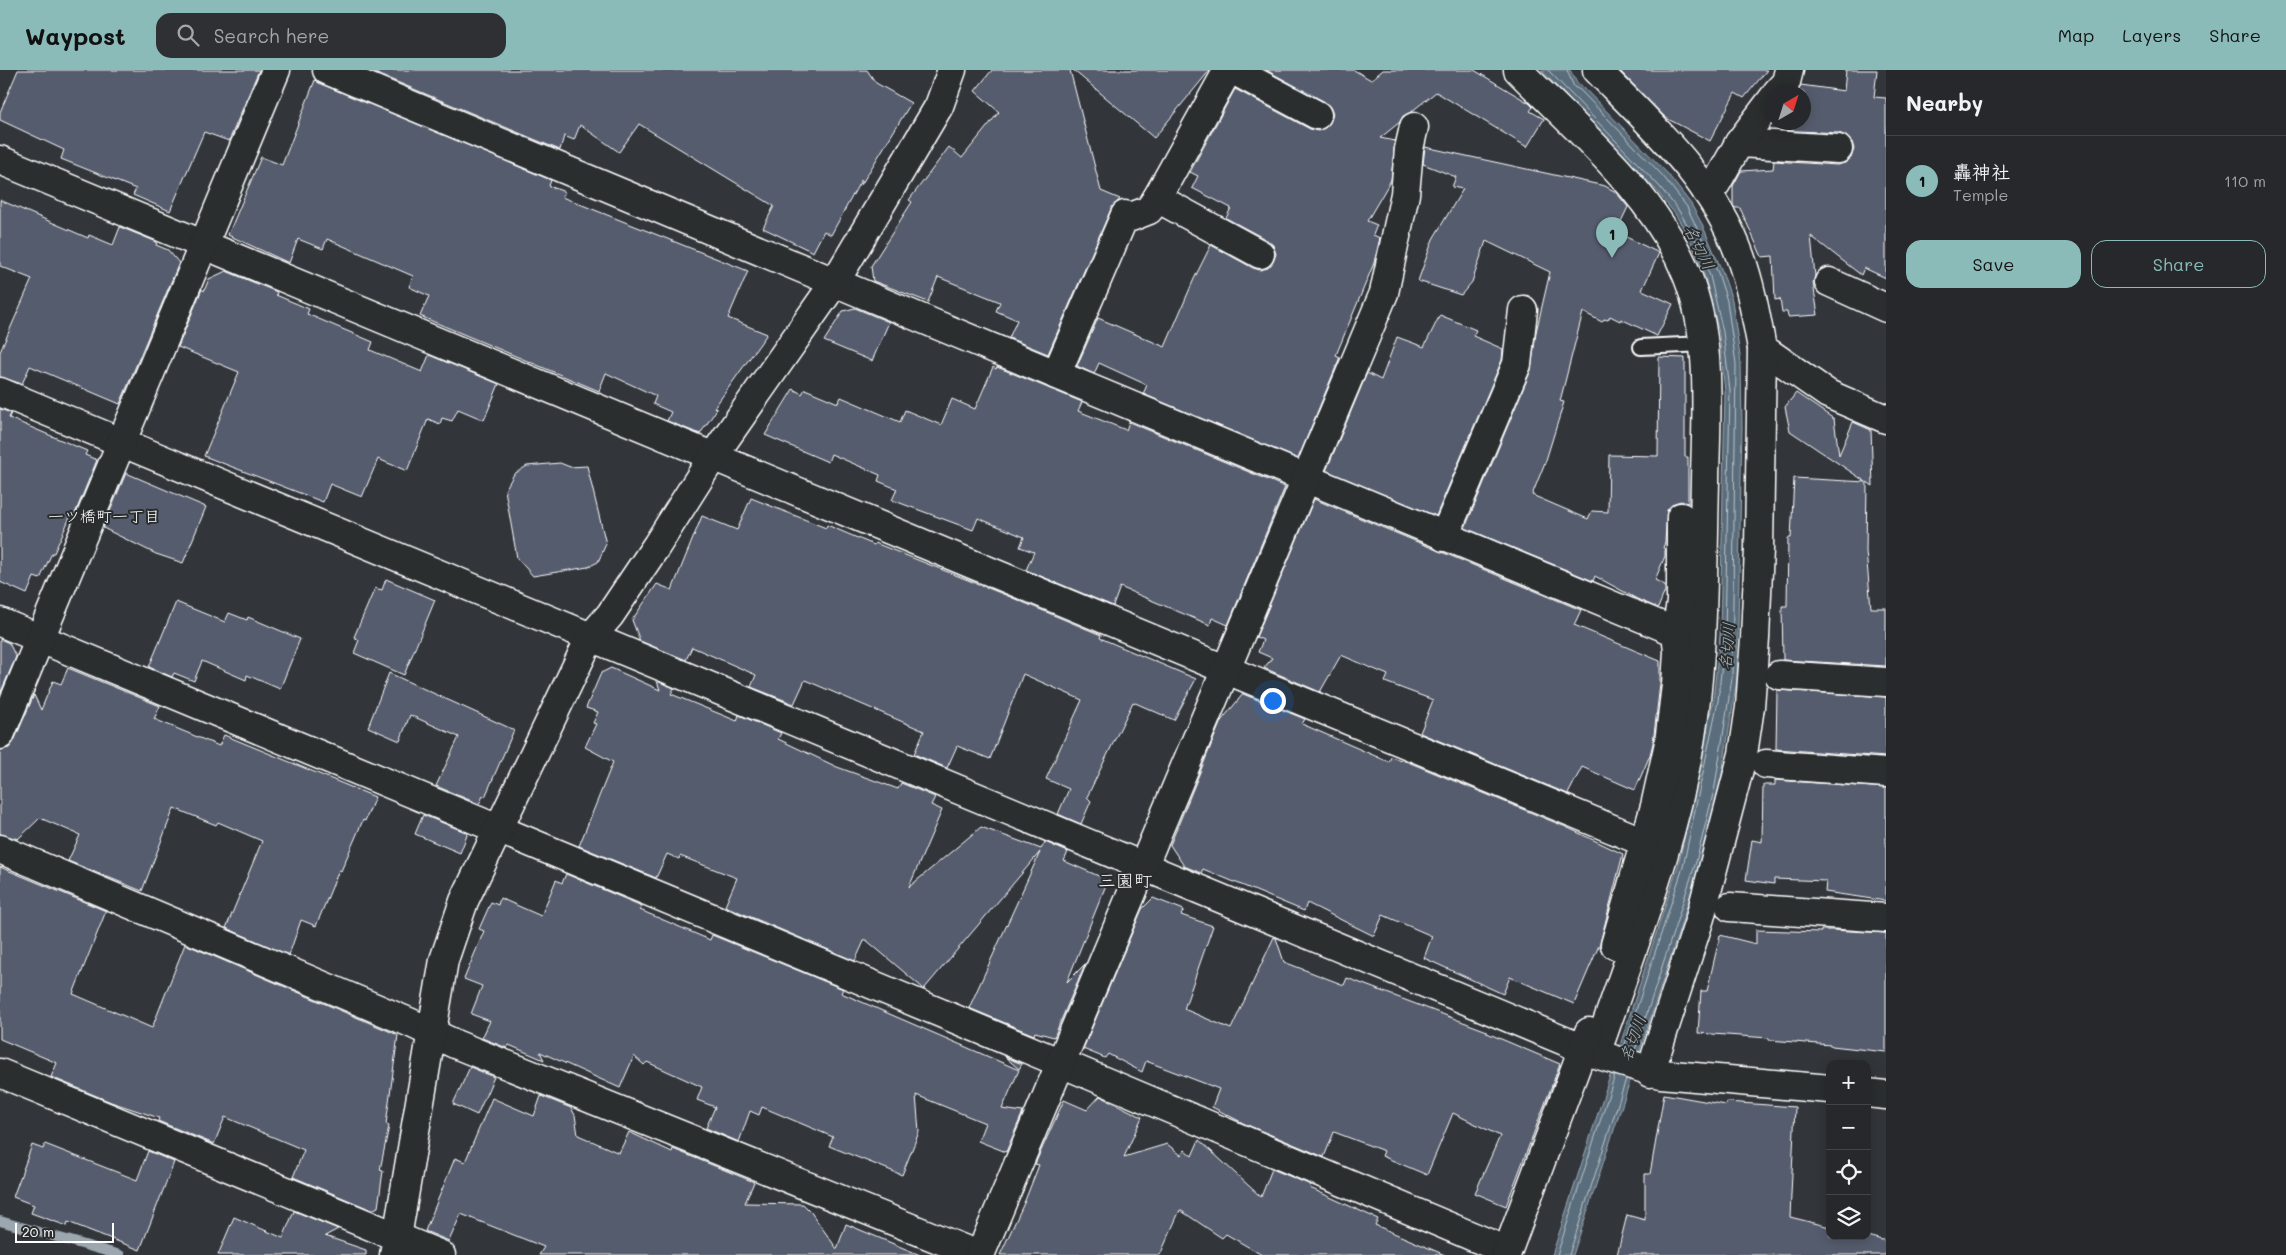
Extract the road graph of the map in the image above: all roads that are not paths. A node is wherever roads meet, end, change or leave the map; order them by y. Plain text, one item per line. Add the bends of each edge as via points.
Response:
1 (276, 70) edge
2 (326, 70) edge
3 (952, 70) edge
4 (1228, 70) edge
5 (1233, 70) edge
6 (1518, 70) edge
7 (1598, 70) edge
8 (1789, 70) edge
9 (1783, 85) edge
10 (1766, 108) edge
11 (1317, 114) dead end
12 (1414, 126) dead end
13 (1739, 143) junction
14 (1838, 149) dead end
15 (0, 160) edge
16 (1706, 191) junction
17 (1157, 198) junction
18 (204, 245) junction
19 (1260, 254) dead end
20 (835, 282) junction
21 (1829, 282) dead end
22 (1886, 308) edge
23 (1523, 310) dead end
24 (1704, 344) junction
25 (1641, 347) dead end
26 (1762, 348) junction
27 (1056, 375) junction
28 (0, 392) edge
29 (1886, 419) edge
30 (121, 444) junction
31 (714, 455) junction
32 (1306, 480) junction
33 (1681, 517) dead end
34 (1444, 537) junction
35 (0, 622) edge
36 (1676, 632) junction
37 (590, 638) junction
38 (41, 639) junction
39 (1225, 670) junction
40 (1779, 675) dead end
41 (1886, 682) edge
42 (0, 734) edge
43 (1766, 764) dead end
44 (1886, 772) edge
45 (498, 829) junction
46 (1644, 842) junction
47 (0, 849) edge
48 (1143, 867) junction
49 (1730, 907) dead end
50 (1886, 918) edge
51 (430, 1032) junction
52 (1595, 1053) junction
53 (1061, 1063) junction
54 (1647, 1071) junction
55 (0, 1073) edge
56 (1826, 1090) edge
57 (1871, 1093) edge
58 (1886, 1094) edge
59 (396, 1246) edge
60 (1506, 1253) edge
61 (441, 1255) edge
62 (979, 1255) edge

1 - 18 street
2 - 20 street
3 - 20 street via 939,106
4 - 17 street
5 - 11 street
6 - 24 street via 1633,187 1651,211 1686,273 1698,308
7 - 16 street via 1681,156
8 - 9 street
10 - 13 street
12 - 32 street via 1405,194 1384,292
13 - 14 street
13 - 16 street via 1716,184
15 - 18 street
16 - 26 street via 1740,254 1751,287
17 - 19 street
17 - 27 street via 1150,210 1131,217 1125,215
18 - 30 street
18 - 31 street
20 - 27 street
20 - 31 street
21 - 22 street
23 - 34 street via 1517,364
24 - 25 lane
24 - 52 street via 1702,613 1694,717 1664,851
26 - 29 street via 1828,394
26 - 54 street via 1755,638 1743,754 1700,918
27 - 32 street
28 - 30 street
30 - 37 street
30 - 38 street
31 - 37 street via 642,569
31 - 39 street
32 - 34 street
32 - 39 street
33 - 36 street via 1680,602
34 - 36 street
35 - 38 street
36 - 46 street via 1676,685 1669,743 1656,806
37 - 45 street
37 - 48 street
38 - 42 street
38 - 45 street
39 - 46 street
39 - 48 street
40 - 41 street
43 - 44 street
45 - 51 street via 464,901 444,960
45 - 53 street
46 - 52 street
47 - 51 street
48 - 52 street
48 - 53 street
49 - 50 street
51 - 59 street
51 - 62 street
52 - 54 street
52 - 60 street
53 - 60 street
53 - 62 street
54 - 56 street
55 - 59 street
57 - 58 street
59 - 61 street

